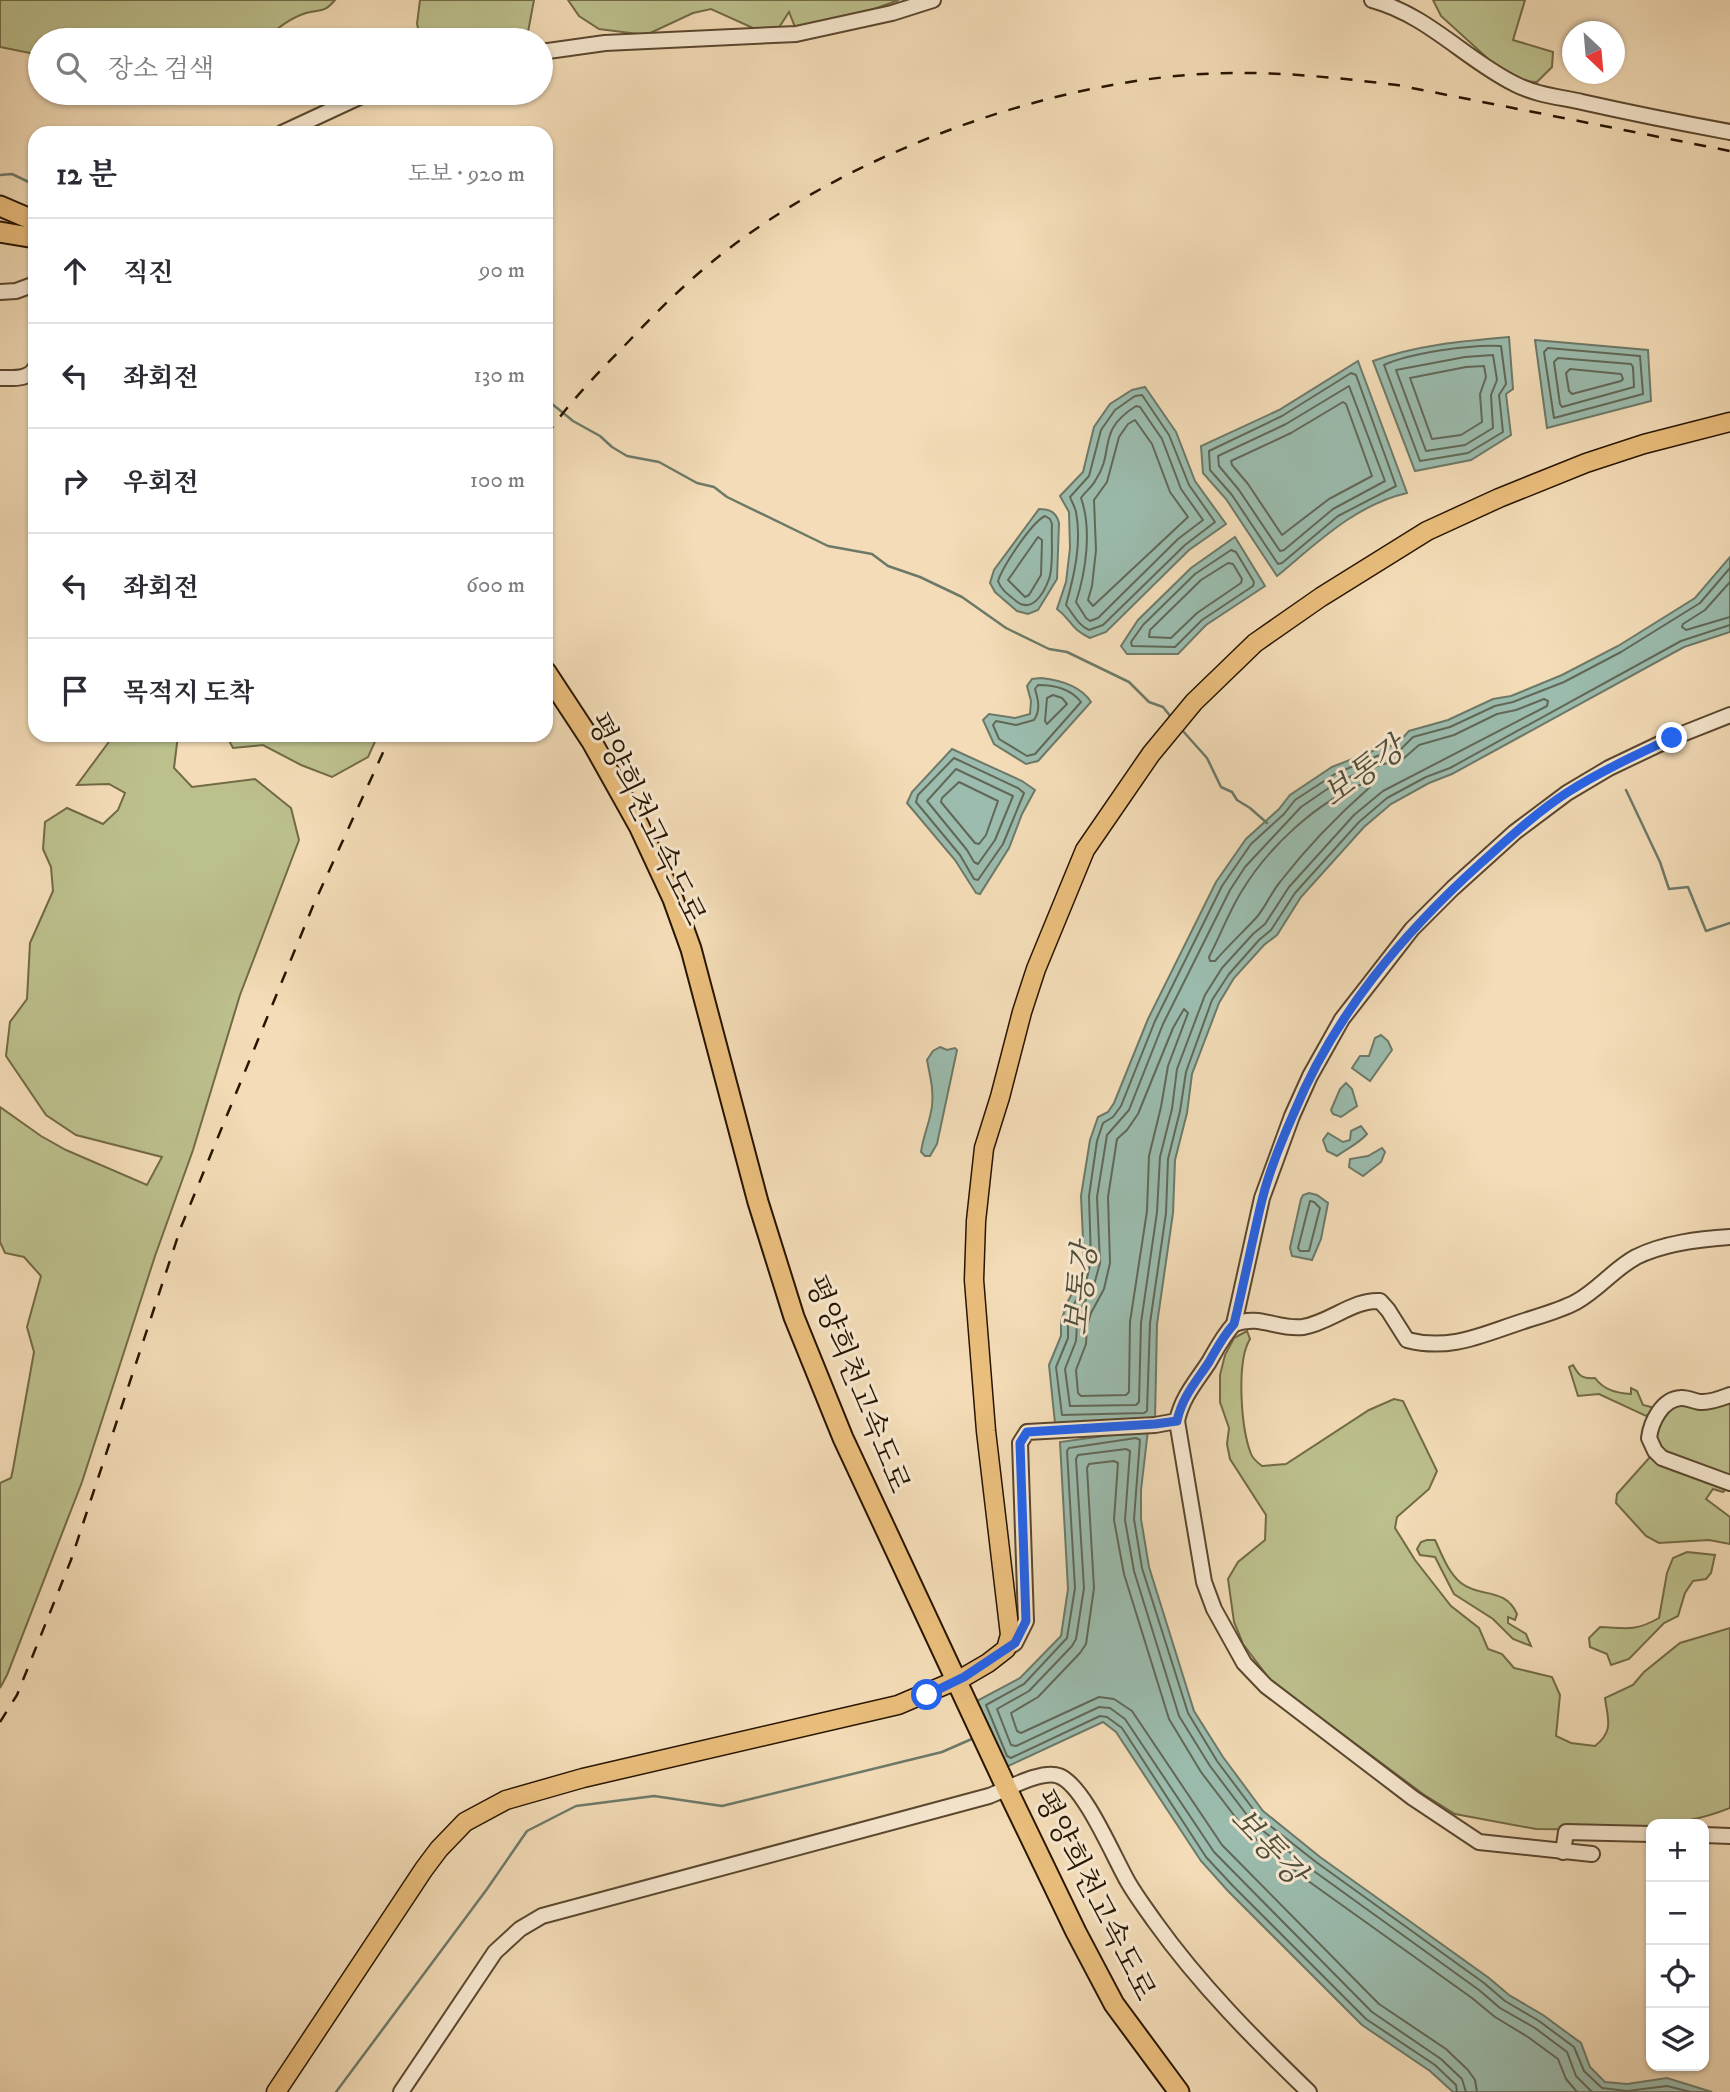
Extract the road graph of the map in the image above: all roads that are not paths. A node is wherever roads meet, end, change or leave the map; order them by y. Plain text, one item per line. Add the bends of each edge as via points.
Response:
1 (933, 0) edge
2 (1372, 0) edge
3 (553, 50) edge
4 (342, 105) edge
5 (297, 126) edge
6 (1730, 132) edge
7 (4, 210) edge
8 (28, 218) edge
9 (1, 232) edge
10 (28, 236) edge
11 (28, 287) edge
12 (0, 292) edge
13 (28, 376) edge
14 (0, 378) edge
15 (1730, 422) edge
16 (553, 683) edge
17 (553, 702) edge
18 (1730, 715) edge
19 (1730, 1237) edge
20 (1234, 1324) junction
21 (1730, 1395) edge
22 (1177, 1421) junction
23 (1730, 1483) edge
24 (1006, 1650) junction
25 (953, 1688) junction
26 (1000, 1788) junction
27 (1646, 1834) edge
28 (1709, 1835) edge
29 (1730, 1836) edge
30 (1563, 1852) junction
31 (1592, 1854) dead end
32 (276, 2092) edge
33 (401, 2092) edge
34 (1165, 2092) edge
35 (1179, 2092) edge
36 (1309, 2092) edge

1 - 3 street via 796,34 605,43
2 - 6 street via 1405,13 1500,76 1535,93
4 - 5 street
7 - 8 highway
9 - 10 highway
11 - 12 street
13 - 14 street
15 - 24 main road via 1586,463 1499,498 1427,531 1321,597 1255,643 1194,702 1151,754 1085,850 1022,1012 984,1148 980,1184 974,1280 1010,1636
16 - 25 highway, 평양희천고속도로 via 639,826 673,899 794,1317
17 - 25 highway, 평양희천고속도로 via 588,757 655,891 694,995 786,1326 829,1430
18 - 20 street via 1609,768 1567,793 1516,832 1412,929 1342,1019 1306,1086 1262,1198
19 - 20 street via 1638,1256 1577,1302 1447,1344 1407,1340 1380,1301 1303,1326 1284,1327 1260,1320
20 - 22 street via 1185,1396
21 - 23 street via 1701,1402 1677,1399 1654,1417 1649,1438 1662,1458
22 - 24 street via 1027,1432 1020,1443 1026,1621
22 - 30 street via 1204,1582 1213,1609 1251,1671 1391,1781 1479,1842
24 - 25 main road
25 - 26 highway, 평양희천고속도로
25 - 32 main road via 898,1705 583,1778 488,1808 465,1822 439,1849
26 - 33 street via 542,1916 495,1952
26 - 34 highway, 평양희천고속도로 via 1073,1951 1107,2011
26 - 35 highway, 평양희천고속도로 via 1114,2004
26 - 36 street via 1049,1775 1068,1781 1130,1886 1185,1964
27 - 30 street via 1566,1832
28 - 29 street
30 - 31 street

